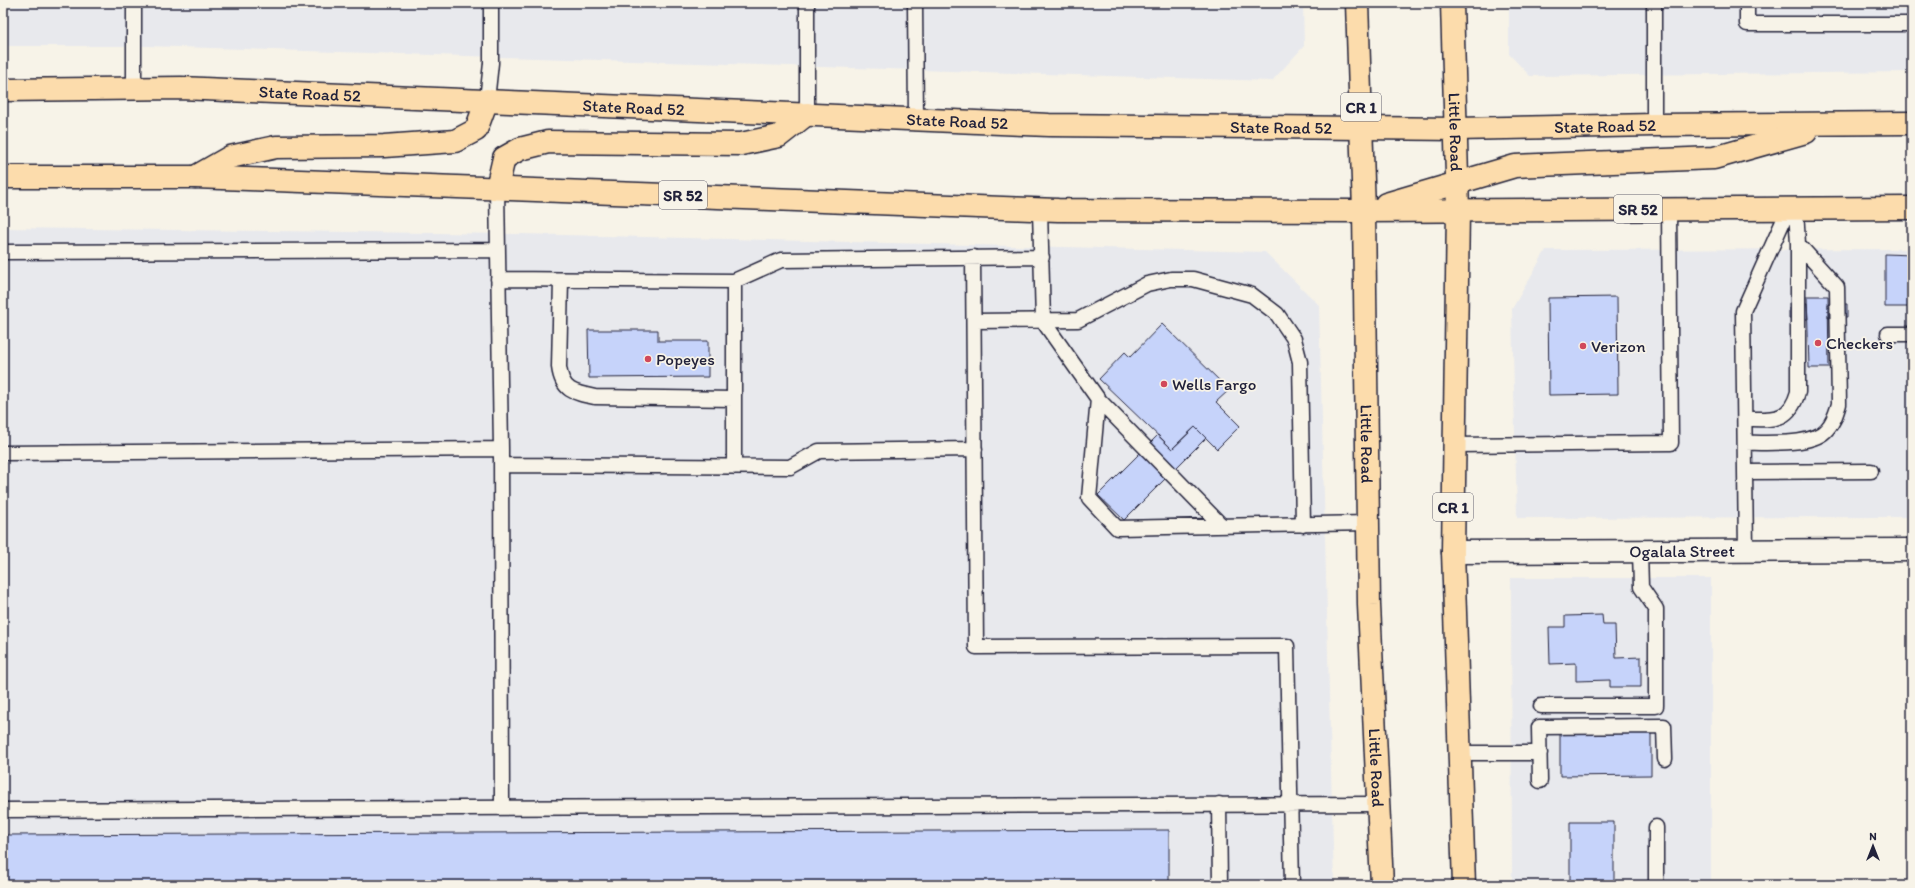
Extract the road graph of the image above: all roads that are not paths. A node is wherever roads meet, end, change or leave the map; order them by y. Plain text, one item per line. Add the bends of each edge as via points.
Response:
1 (134, 3) edge
2 (491, 3) edge
3 (807, 3) edge
4 (915, 3) edge
5 (1357, 3) edge
6 (1452, 3) edge
7 (1654, 3) edge
8 (1747, 3) edge
9 (1912, 24) edge
10 (134, 89) junction
11 (3, 90) edge
12 (487, 100) junction
13 (807, 114) junction
14 (916, 119) junction
15 (1912, 123) edge
16 (1833, 124) junction
17 (1654, 125) junction
18 (1361, 127) junction
19 (1457, 129) junction
20 (3, 177) edge
21 (195, 177) junction
22 (1457, 182) junction
23 (497, 188) junction
24 (1792, 208) junction
25 (1912, 208) edge
26 (1669, 209) junction
27 (1040, 210) junction
28 (1364, 211) junction
29 (1458, 211) junction
30 (1798, 244) junction
31 (498, 250) junction
32 (3, 252) edge
33 (973, 257) junction
34 (1042, 257) junction
35 (498, 279) junction
36 (561, 280) junction
37 (734, 281) junction
38 (974, 321) junction
39 (1043, 321) junction
40 (1888, 334) dead end
41 (1912, 334) edge
42 (734, 399) junction
43 (1098, 399) junction
44 (1745, 419) junction
45 (1745, 443) junction
46 (1454, 445) junction
47 (975, 448) junction
48 (501, 449) junction
49 (3, 453) edge
50 (501, 465) junction
51 (734, 466) junction
52 (1871, 471) dead end
53 (1746, 472) junction
54 (1368, 523) junction
55 (1303, 525) junction
56 (1222, 526) junction
57 (1912, 550) edge
58 (1640, 551) junction
59 (1746, 551) junction
60 (1453, 552) junction
61 (1541, 706) dead end
62 (1460, 753) junction
63 (1540, 753) junction
64 (1664, 759) dead end
65 (1540, 781) dead end
66 (1219, 804) junction
67 (1291, 804) junction
68 (1377, 804) junction
69 (502, 808) junction
70 (3, 810) edge
71 (1656, 827) dead end
72 (1220, 885) edge
73 (1292, 885) edge
74 (1382, 885) edge
75 (1464, 885) edge
76 (1656, 885) edge

1 - 10 lane
2 - 12 lane via 491,63
3 - 13 lane
4 - 14 lane
5 - 18 main road, Little Road / CR 1
6 - 19 main road, Little Road / CR 1
7 - 17 lane
8 - 9 lane via 1747,24
10 - 11 main road, State Road 52
10 - 12 main road, State Road 52 via 181,88
12 - 13 main road, State Road 52
12 - 21 main road via 476,130 455,141 384,146 276,147 230,157
13 - 14 main road, State Road 52
13 - 23 main road via 779,136 741,144 548,142 520,149 504,158
14 - 18 main road, State Road 52 via 1049,125
15 - 16 main road, State Road 52
16 - 17 main road, State Road 52
16 - 22 main road via 1714,158 1515,166
17 - 19 main road, State Road 52
18 - 19 main road, State Road 52
18 - 28 main road, Little Road / CR 1
19 - 22 main road, Little Road / CR 1
20 - 21 main road, SR 52
21 - 23 main road, SR 52
22 - 28 main road
22 - 29 main road, Little Road / CR 1
23 - 27 main road, SR 52
23 - 31 lane
24 - 25 main road, SR 52
24 - 26 main road, SR 52
24 - 30 lane
24 - 44 lane via 1744,310
26 - 29 main road, SR 52
26 - 46 lane via 1671,443
27 - 28 main road, SR 52
27 - 34 lane
28 - 29 main road, SR 52
28 - 54 main road, Little Road / CR 1
29 - 46 main road, Little Road / CR 1
30 - 44 lane via 1798,392 1794,404 1778,419
30 - 45 lane via 1837,287 1839,404 1827,430 1814,437 1798,442
31 - 32 lane
31 - 35 lane
33 - 34 lane
33 - 37 lane via 781,260
33 - 38 lane
34 - 39 lane
35 - 36 lane
35 - 48 lane
36 - 37 lane
36 - 42 lane via 559,367 566,387 576,393 595,397
37 - 42 lane
38 - 39 lane
38 - 47 lane
39 - 43 lane
39 - 55 lane via 1078,320 1147,284 1171,279 1193,279 1252,295 1277,314 1294,339 1300,362
40 - 41 lane
42 - 51 lane
43 - 56 lane
43 - 56 lane via 1089,498 1117,528
44 - 45 lane
45 - 53 lane
46 - 60 main road, Little Road / CR 1
47 - 51 lane via 819,451 790,467
47 - 67 lane via 976,647 1288,646
48 - 49 lane
48 - 50 lane
50 - 51 lane
50 - 69 lane
52 - 53 lane
53 - 59 lane
54 - 55 lane
54 - 68 main road, Little Road / CR 1
55 - 56 lane
57 - 59 street, Ogalala Street
58 - 59 street, Ogalala Street
58 - 60 street, Ogalala Street
58 - 61 lane via 1641,588 1656,609 1656,706
60 - 62 main road, Little Road / CR 1
62 - 63 lane
62 - 75 main road, Little Road / CR 1
63 - 64 lane via 1539,727 1664,726
63 - 65 lane
66 - 67 lane
66 - 69 lane
66 - 72 lane
67 - 68 lane
67 - 73 lane
68 - 74 main road, Little Road / CR 1
69 - 70 lane
71 - 76 lane

